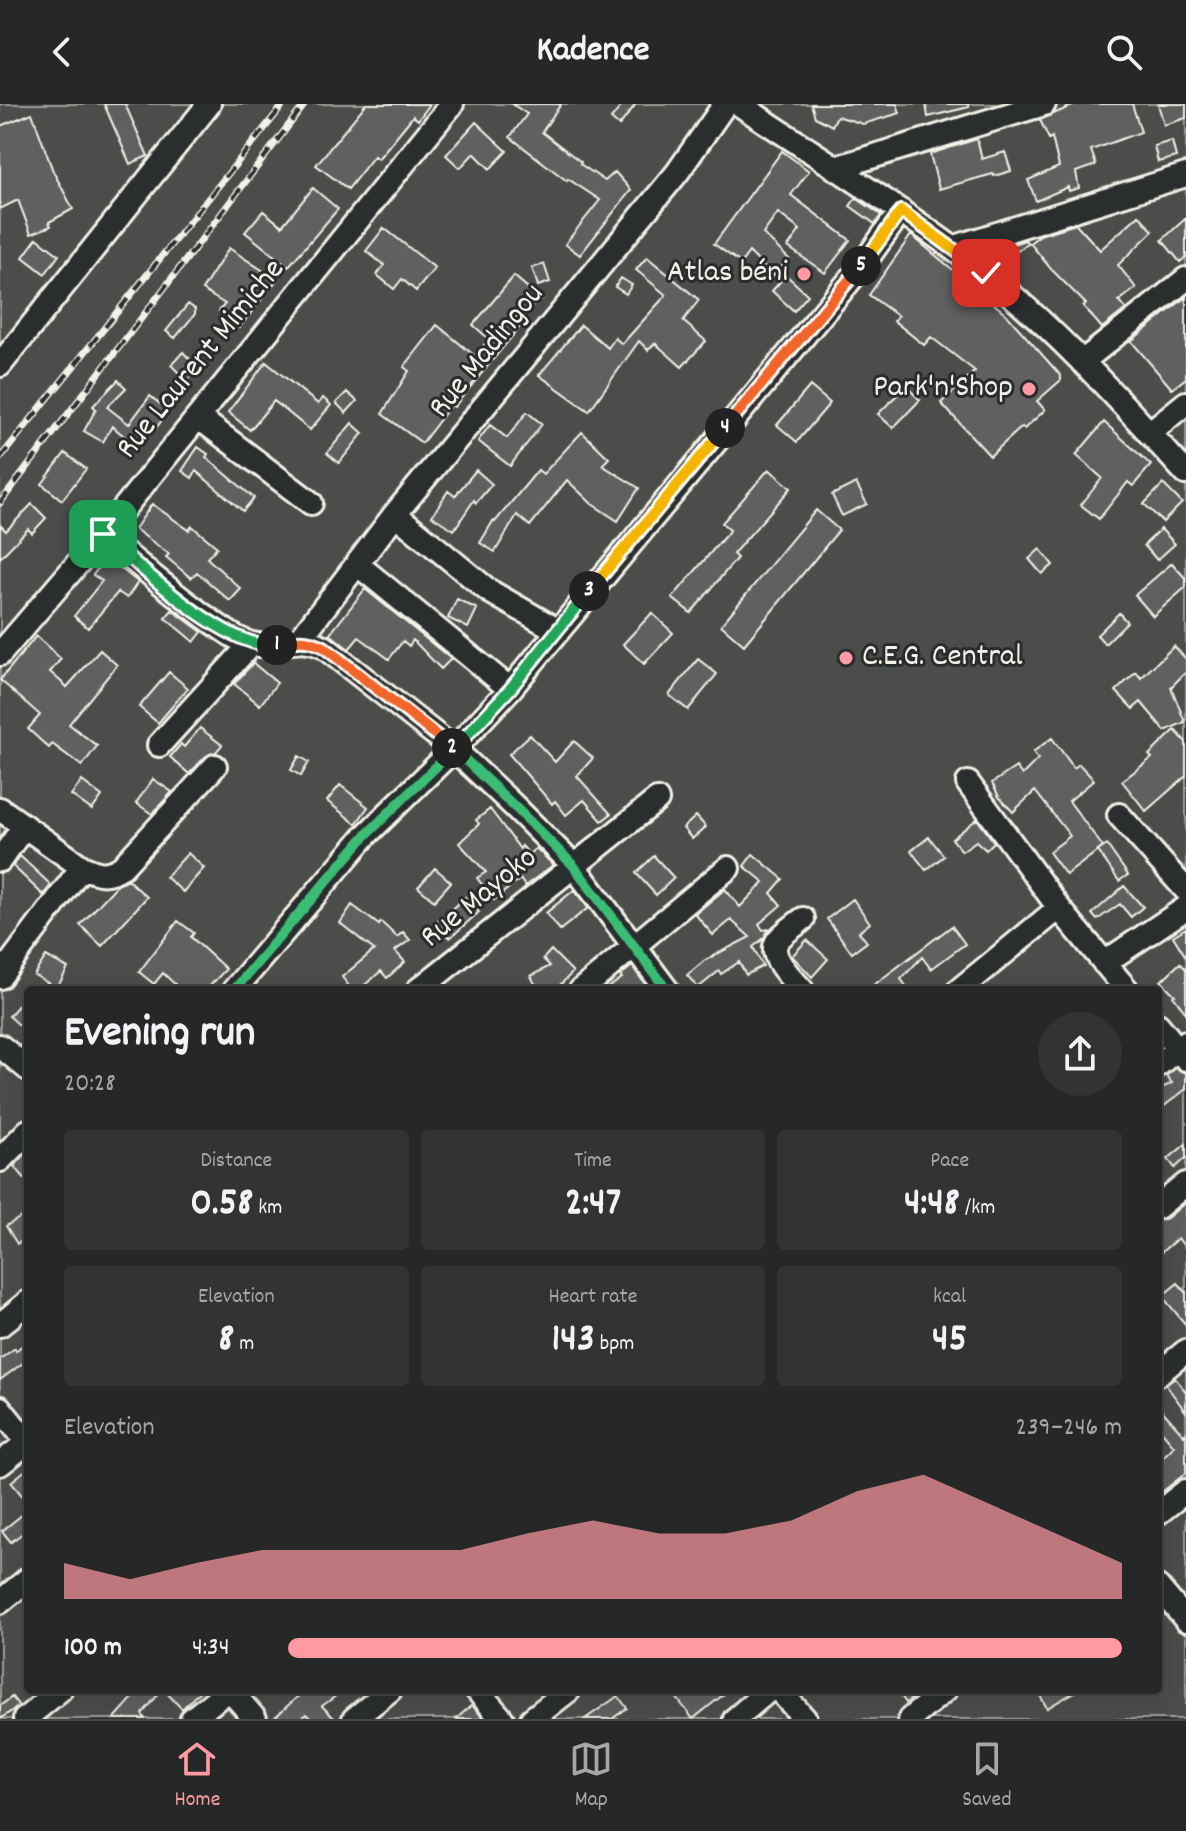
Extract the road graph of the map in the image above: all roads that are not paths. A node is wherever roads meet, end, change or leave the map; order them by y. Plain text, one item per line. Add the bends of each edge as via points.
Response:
1 (209, 104) edge
2 (452, 104) edge
3 (725, 104) edge
4 (739, 104) edge
5 (1044, 104) edge
6 (835, 168) junction
7 (1186, 175) edge
8 (901, 211) junction
9 (952, 248) junction
10 (1186, 279) edge
11 (1082, 362) junction
12 (0, 365) edge
13 (1186, 403) edge
14 (198, 417) junction
15 (1149, 433) junction
16 (1186, 473) edge
17 (311, 503) dead end
18 (395, 514) junction
19 (103, 534) junction
20 (357, 564) junction
21 (557, 630) junction
22 (300, 639) junction
23 (251, 644) junction
24 (0, 654) edge
25 (510, 689) junction
26 (159, 745) dead end
27 (454, 749) junction
28 (215, 766) dead end
29 (968, 783) dead end
30 (657, 800) dead end
31 (0, 809) edge
32 (1119, 815) dead end
33 (23, 828) junction
34 (0, 860) edge
35 (573, 865) junction
36 (82, 867) junction
37 (728, 868) dead end
38 (1186, 890) edge
39 (1059, 908) junction
40 (1186, 908) edge
41 (803, 919) dead end
42 (634, 947) junction
43 (1104, 963) junction
44 (0, 977) edge
45 (237, 986) edge
46 (423, 986) edge
47 (586, 986) edge
48 (664, 986) edge
49 (799, 986) edge
50 (964, 986) edge
51 (1124, 986) edge
52 (1162, 1029) edge
53 (0, 1046) edge
54 (1183, 1049) edge
55 (1162, 1062) edge
56 (24, 1066) edge
57 (24, 1135) edge
58 (0, 1160) edge
59 (1186, 1184) edge
60 (1162, 1204) edge
61 (24, 1305) edge
62 (0, 1325) edge
63 (1186, 1351) edge
64 (1162, 1371) edge
65 (0, 1408) edge
66 (24, 1437) edge
67 (24, 1445) edge
68 (0, 1464) edge
69 (1186, 1491) edge
70 (1162, 1510) edge
71 (24, 1582) edge
72 (1162, 1592) edge
73 (0, 1602) edge
74 (1186, 1620) edge
75 (55, 1694) edge
76 (224, 1694) edge
77 (233, 1694) edge
78 (385, 1694) edge
79 (480, 1694) edge
80 (564, 1694) edge
81 (764, 1694) edge
82 (783, 1694) edge
83 (940, 1694) edge
84 (25, 1719) edge
85 (192, 1719) edge
86 (255, 1719) edge
87 (354, 1719) edge
88 (502, 1719) edge
89 (532, 1719) edge
90 (735, 1719) edge
91 (805, 1719) edge
92 (910, 1719) edge

1 - 12 street
2 - 14 street, Rue Laurent Mimiche
3 - 18 street, Rue Madingou via 677,173
4 - 6 street
5 - 6 street
6 - 8 street
7 - 9 street
8 - 9 street
8 - 21 street via 861,267
9 - 11 street
10 - 11 street
11 - 15 street
13 - 15 street
14 - 17 street
14 - 19 street, Rue Laurent Mimiche
15 - 16 street
18 - 20 street, Rue Madingou
18 - 21 street via 489,591
19 - 23 street via 155,580 230,635
19 - 24 street, Rue Laurent Mimiche
20 - 22 street, Rue Madingou
20 - 25 street
21 - 25 street
22 - 23 street via 273,646
22 - 27 street via 324,647
23 - 26 street
25 - 27 street
27 - 35 street
27 - 45 street via 365,836
28 - 36 street via 122,867 98,874
29 - 39 street
30 - 35 street, Rue Mayoko
31 - 33 street
32 - 38 street
33 - 34 street
33 - 36 street
35 - 42 street
35 - 46 street, Rue Mayoko
36 - 44 street
37 - 42 street
39 - 43 street
39 - 50 street
40 - 43 street
41 - 49 street via 775,947
42 - 47 street
42 - 48 street
43 - 51 street
52 - 54 street
53 - 56 street
54 - 55 street
57 - 58 street
59 - 60 street
61 - 62 street
63 - 64 street
65 - 66 street
67 - 68 street
69 - 70 street
71 - 73 street
72 - 74 street
75 - 84 street
76 - 85 street
77 - 86 street
78 - 87 street
79 - 88 street
80 - 89 street
81 - 90 street
82 - 91 street
83 - 92 street

